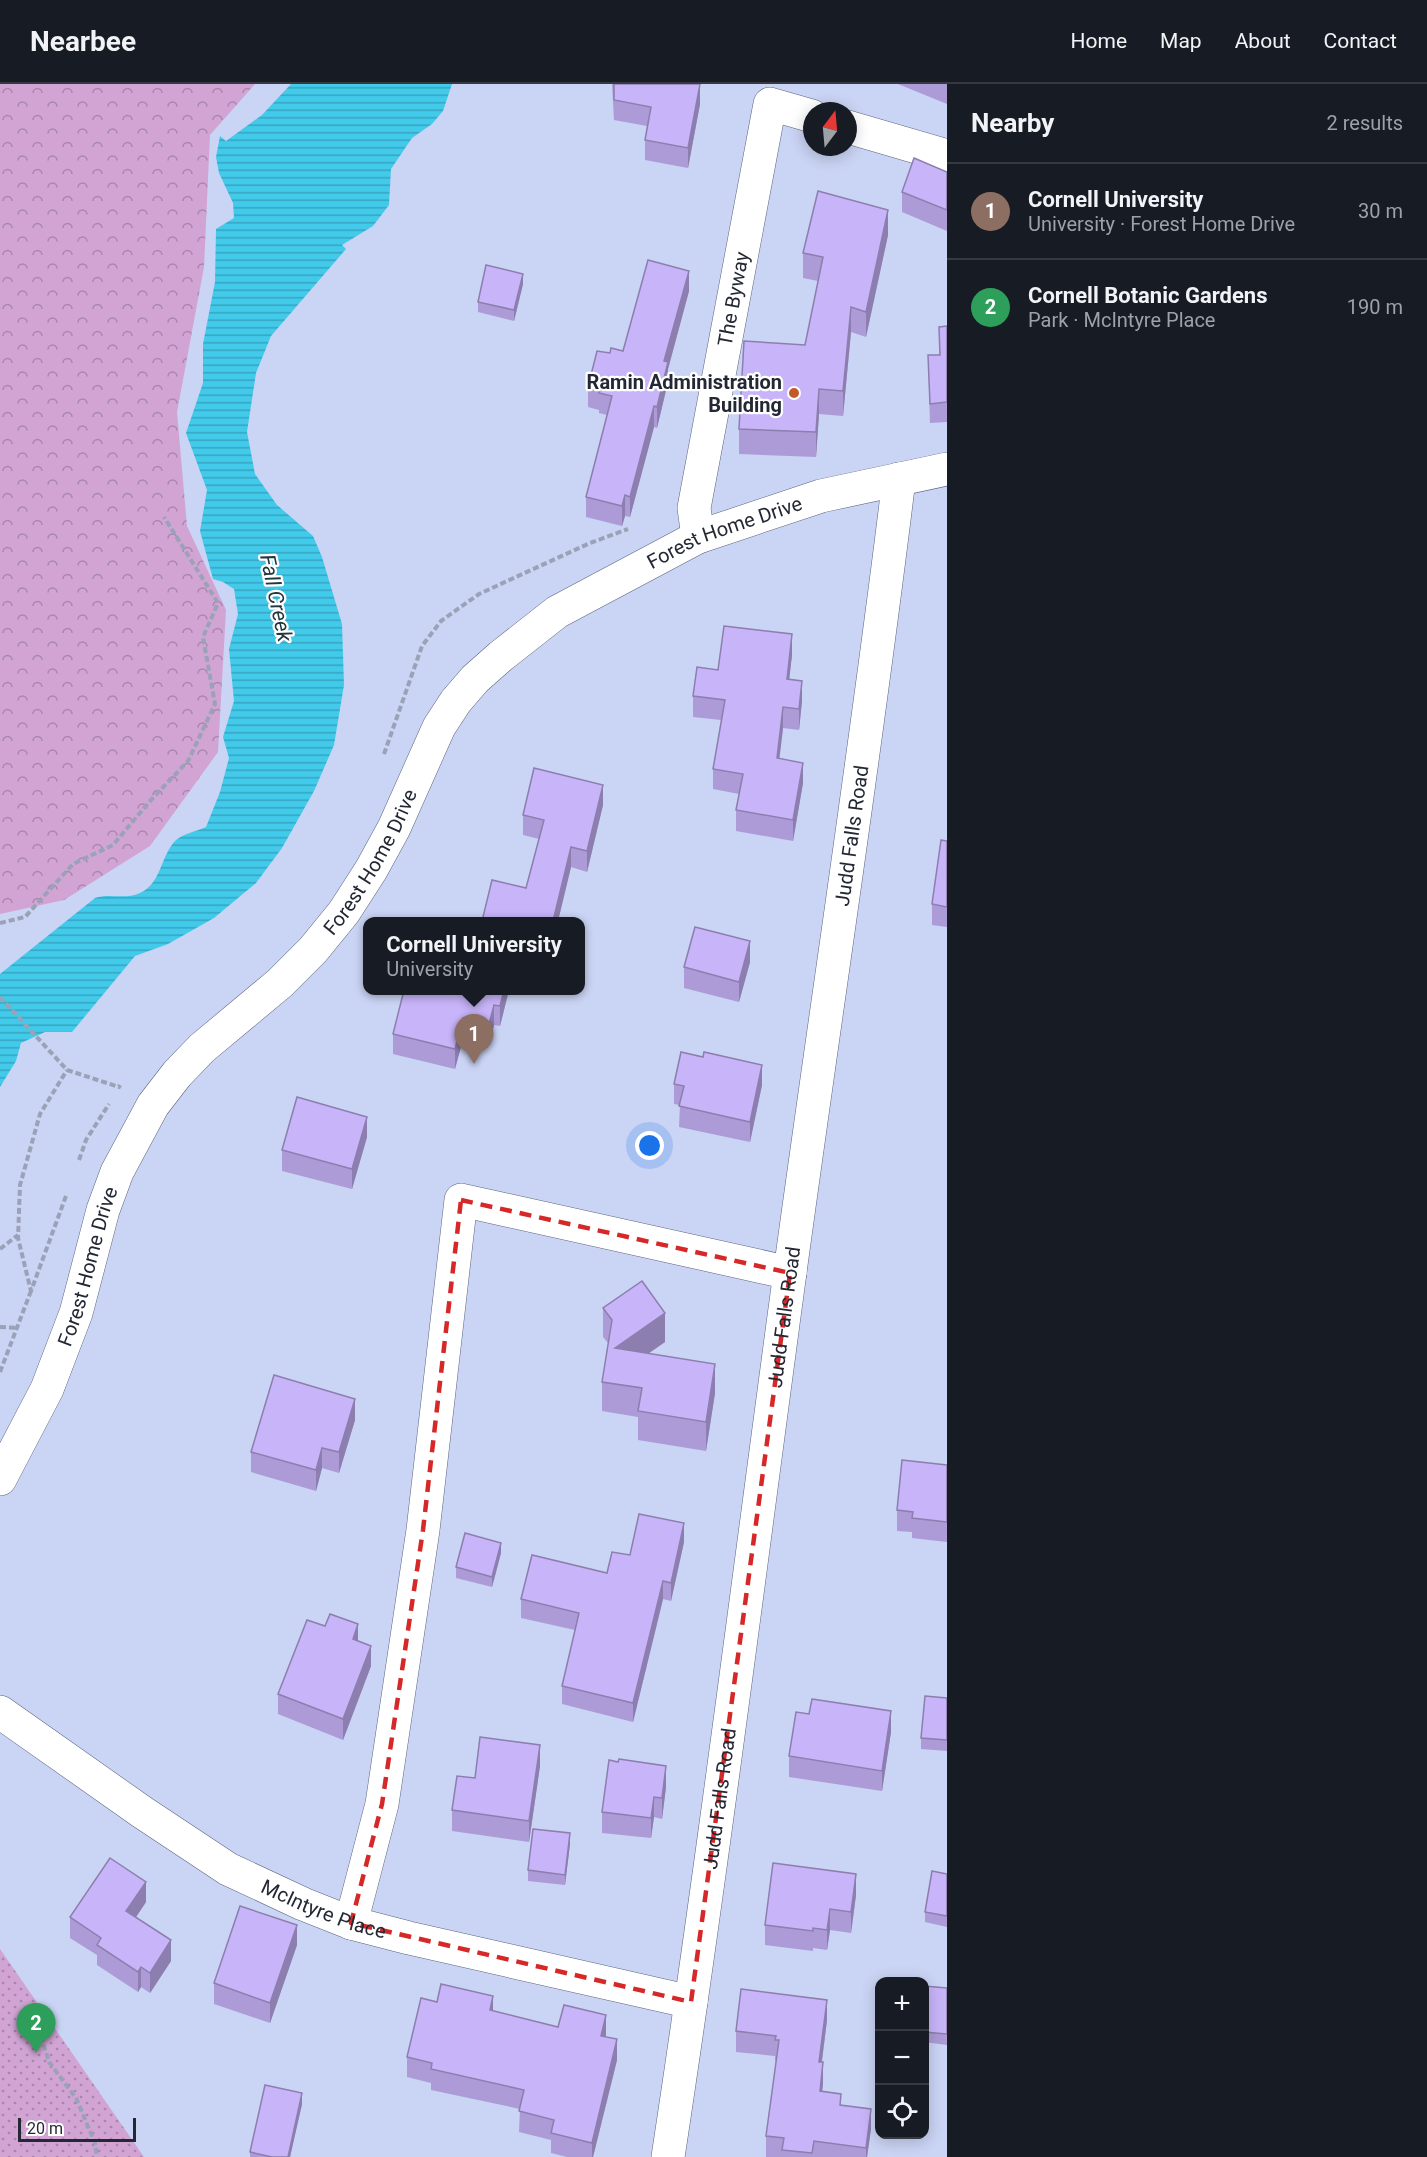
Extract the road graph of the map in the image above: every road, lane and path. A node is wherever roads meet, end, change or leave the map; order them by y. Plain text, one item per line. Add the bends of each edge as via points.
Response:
1 (803, 113) edge
2 (857, 130) edge
3 (947, 156) edge
4 (947, 469) edge
5 (899, 479) junction
6 (164, 517) dead end
7 (698, 537) junction
8 (0, 923) edge
9 (0, 997) edge
10 (67, 1070) junction
11 (119, 1087) junction
12 (153, 1105) junction
13 (78, 1162) dead end
14 (66, 1194) dead end
15 (18, 1234) junction
16 (0, 1250) edge
17 (790, 1273) junction
18 (31, 1291) junction
19 (0, 1327) edge
20 (18, 1328) junction
21 (0, 1372) edge
22 (0, 1479) edge
23 (0, 1712) edge
24 (351, 1923) junction
25 (691, 2002) junction
26 (41, 2036) dead end
27 (97, 2157) edge
28 (668, 2157) edge

1 - 7 street, The Byway via 770,104 694,508
2 - 3 street
4 - 5 street, Forest Home Drive
5 - 7 street, Forest Home Drive via 821,496
5 - 17 street, Judd Falls Road
6 - 8 path via 218,603 203,637 215,704 188,761 113,845 73,864 25,917
7 - 12 street, Forest Home Drive via 557,612 475,679 439,727 394,828 344,912 314,950 202,1048
9 - 10 path
10 - 11 path
10 - 15 path via 40,1114 20,1185
11 - 12 path
11 - 13 path via 86,1140
12 - 22 street, Forest Home Drive via 117,1172 76,1313 47,1389
14 - 18 path
15 - 16 path
15 - 18 path
17 - 24 street via 461,1200 423,1530 382,1804
17 - 25 street, Judd Falls Road
18 - 20 path
19 - 20 path
20 - 21 path
23 - 24 street, McIntyre Place via 228,1869
24 - 25 street, McIntyre Place
25 - 28 street, Judd Falls Road
26 - 27 path via 49,2062 76,2098

